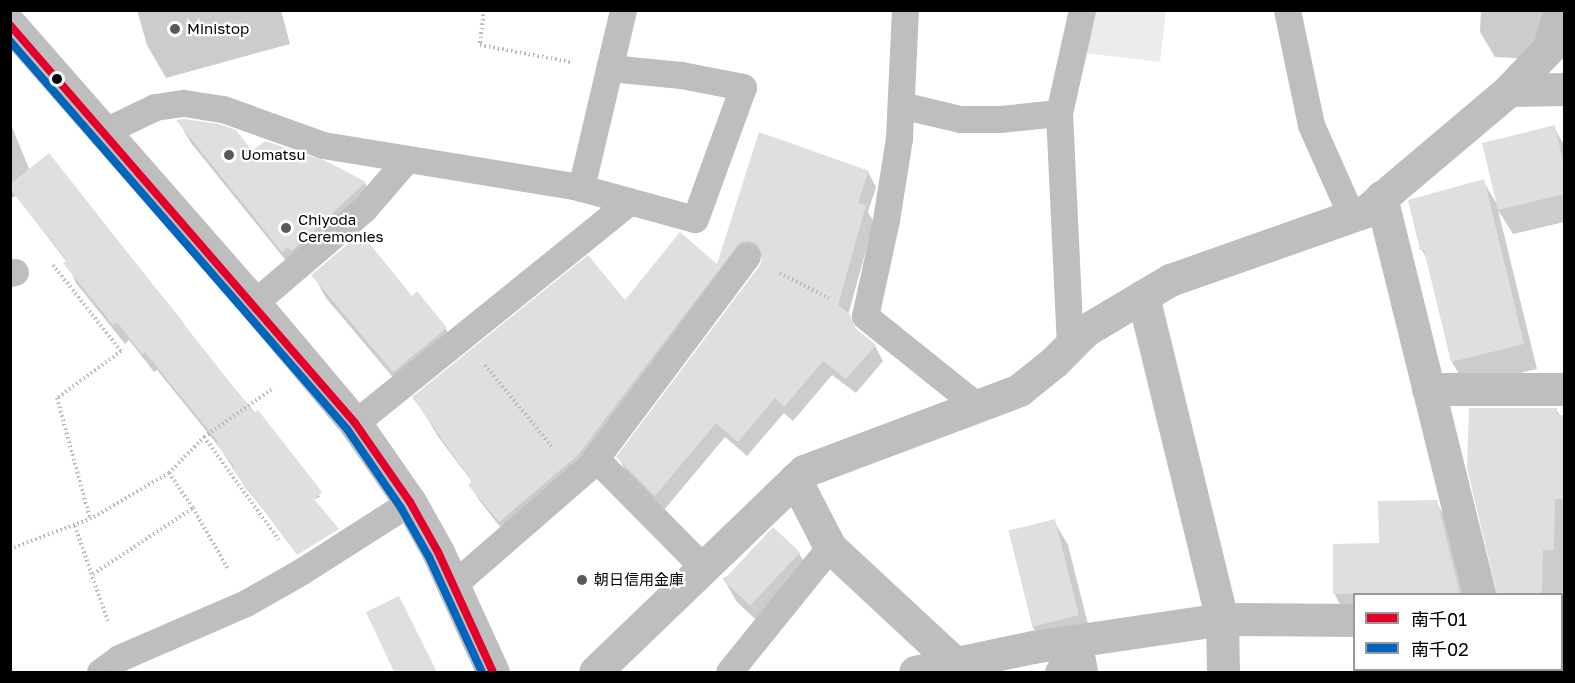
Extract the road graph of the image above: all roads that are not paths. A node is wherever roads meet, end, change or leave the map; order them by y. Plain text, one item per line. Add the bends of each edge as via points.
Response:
1 (623, 10) edge
2 (905, 10) edge
3 (1082, 10) edge
4 (1287, 10) edge
5 (1560, 10) edge
6 (10, 24) edge
7 (609, 68) junction
8 (1564, 89) edge
9 (1509, 90) junction
10 (901, 105) junction
11 (1059, 113) junction
12 (105, 131) junction
13 (407, 159) junction
14 (581, 188) junction
15 (1381, 197) junction
16 (630, 201) junction
17 (1351, 215) junction
18 (747, 256) dead end
19 (1143, 296) junction
20 (254, 303) junction
21 (1070, 346) junction
22 (1428, 389) junction
23 (1564, 389) edge
24 (976, 405) junction
25 (355, 423) junction
26 (586, 468) junction
27 (795, 479) junction
28 (410, 502) junction
29 (830, 548) junction
30 (704, 568) junction
31 (453, 585) junction
32 (1479, 593) edge
33 (1222, 619) junction
34 (1353, 620) edge
35 (1078, 640) junction
36 (956, 664) junction
37 (107, 668) edge
38 (493, 672) edge
39 (595, 672) edge
40 (729, 672) edge
41 (915, 672) edge
42 (1058, 672) edge
43 (1084, 672) edge
44 (1223, 672) edge

1 - 7 lane
2 - 10 lane
3 - 11 lane
4 - 17 lane via 1311,125
5 - 9 street via 1549,48
6 - 12 street
7 - 14 lane
7 - 16 lane via 681,75 743,87 695,219
8 - 9 street
9 - 15 street
10 - 11 lane via 960,118 1000,119
10 - 24 lane via 886,220 865,316
11 - 21 lane
12 - 13 lane via 155,107 184,103 223,109 323,145
12 - 20 street
13 - 14 lane
13 - 20 lane via 364,209
14 - 16 lane
15 - 17 street via 1365,211
15 - 22 street
16 - 25 lane
17 - 19 street via 1170,280
18 - 26 lane
19 - 21 street via 1086,330
19 - 33 street
20 - 25 street
21 - 24 street via 1019,390
22 - 23 street
22 - 32 street
24 - 27 street via 804,471
25 - 28 street
26 - 30 lane
26 - 31 lane
27 - 29 street
27 - 30 street
28 - 31 street
28 - 37 lane via 246,603
29 - 36 street
29 - 40 lane
30 - 39 street
31 - 38 street
33 - 34 street
33 - 35 street
33 - 44 street
35 - 36 street
35 - 42 lane
35 - 43 lane
36 - 41 street

